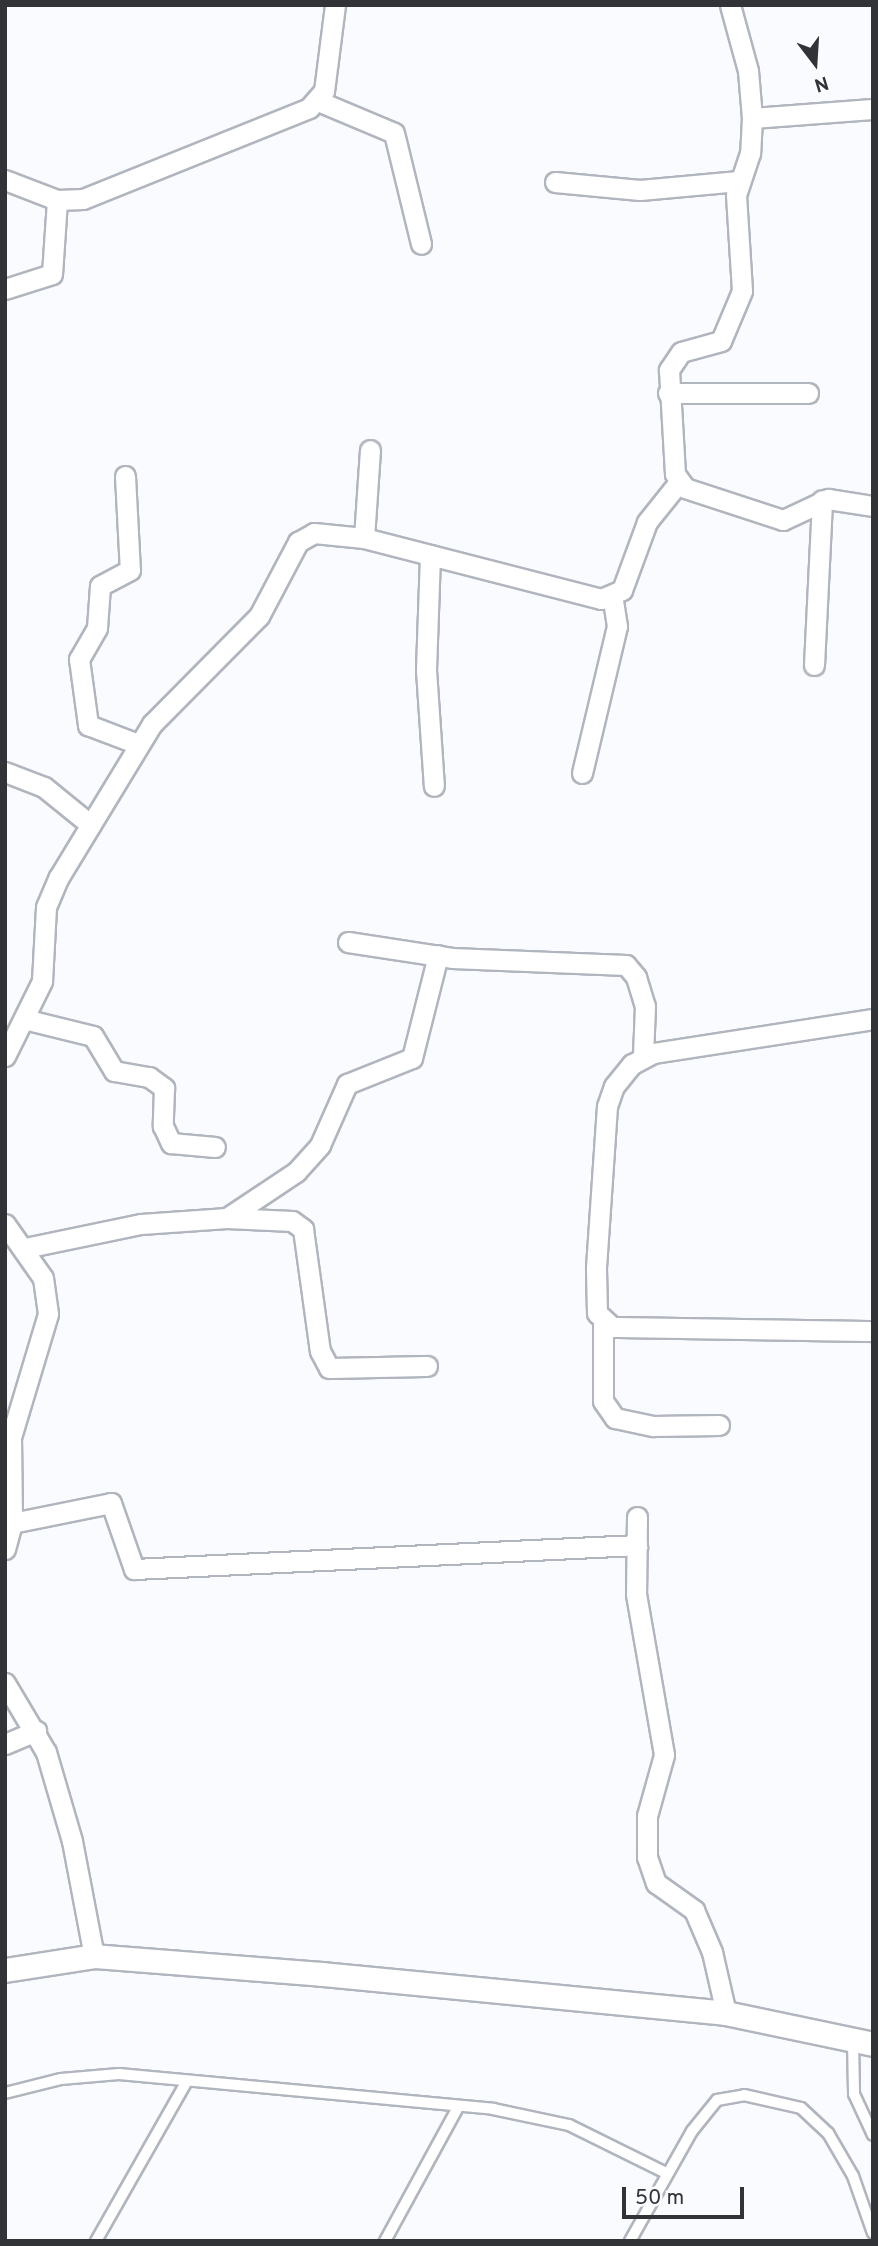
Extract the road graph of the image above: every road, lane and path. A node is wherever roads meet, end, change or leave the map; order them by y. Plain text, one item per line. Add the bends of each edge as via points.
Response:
1 (335, 5) edge
2 (730, 5) edge
3 (318, 101) junction
4 (873, 109) edge
5 (752, 118) junction
6 (5, 180) edge
7 (739, 181) junction
8 (555, 182) dead end
9 (57, 200) junction
10 (421, 244) dead end
11 (5, 289) edge
12 (668, 393) junction
13 (807, 393) dead end
14 (370, 450) dead end
15 (125, 476) dead end
16 (679, 482) junction
17 (822, 500) junction
18 (873, 506) edge
19 (364, 538) junction
20 (430, 555) junction
21 (612, 596) junction
22 (814, 665) dead end
23 (138, 744) junction
24 (5, 772) edge
25 (582, 773) dead end
26 (434, 786) dead end
27 (91, 825) junction
28 (348, 942) dead end
29 (438, 955) junction
30 (24, 1019) junction
31 (873, 1019) edge
32 (7, 1049) edge
33 (643, 1056) junction
34 (215, 1147) dead end
35 (227, 1218) junction
36 (5, 1224) edge
37 (25, 1248) junction
38 (603, 1325) junction
39 (873, 1331) edge
40 (427, 1366) dead end
41 (719, 1425) dead end
42 (637, 1517) dead end
43 (12, 1523) junction
44 (636, 1545) junction
45 (5, 1549) edge
46 (5, 1683) edge
47 (36, 1731) junction
48 (5, 1744) edge
49 (94, 1956) junction
50 (5, 1970) edge
51 (726, 2013) junction
52 (863, 2042) edge
53 (187, 2081) junction
54 (5, 2093) edge
55 (458, 2107) junction
56 (873, 2135) edge
57 (668, 2174) junction
58 (873, 2233) edge
59 (96, 2241) edge
60 (385, 2241) edge
61 (630, 2241) edge

1 - 3 street
2 - 5 street via 748,71
3 - 9 street via 146,177 83,199
3 - 10 street via 394,133
4 - 5 street
5 - 7 street via 750,153
6 - 9 street
7 - 8 street via 639,190
7 - 12 street via 743,274 731,325 721,341 673,359
9 - 11 street via 52,274
12 - 13 street
12 - 16 street
14 - 19 street
15 - 23 street via 130,570 100,586 97,628 79,659 88,725
16 - 17 street via 783,520 796,519
16 - 21 street via 647,522 627,582
17 - 18 street
17 - 22 street
19 - 20 street
19 - 23 street via 314,533 298,542 259,616 172,700
20 - 21 street via 588,599
20 - 26 street via 426,670
21 - 25 street via 617,626
23 - 27 street
24 - 27 street via 44,787
27 - 30 street via 50,892 42,981
28 - 29 street
29 - 33 street via 626,965 636,977 645,1006
29 - 35 street via 412,1058 347,1084 310,1160
30 - 32 street
30 - 34 street via 93,1036 114,1071 149,1077 164,1088 163,1126 171,1143
31 - 33 street
33 - 38 street via 623,1072 607,1106 596,1269 597,1313
35 - 37 street via 141,1224
35 - 40 street via 292,1221 303,1229 320,1351 329,1368
36 - 37 street
37 - 43 street via 43,1278 48,1314 11,1437
38 - 39 street
38 - 41 street via 603,1401 615,1418 653,1426
42 - 44 street
43 - 44 street via 111,1503 134,1569
43 - 45 street
44 - 51 street via 638,1611 664,1755 647,1816 647,1857 656,1883 694,1910 712,1952
46 - 47 street
47 - 48 street
47 - 49 street via 72,1841
49 - 50 street
49 - 51 street
51 - 52 street
52 - 56 lane via 855,2094
53 - 54 lane via 119,2074 61,2079
53 - 55 lane
53 - 59 lane
55 - 57 lane via 569,2125
55 - 60 lane
57 - 58 lane via 717,2100 744,2095 801,2108 828,2133 853,2176
57 - 61 lane

